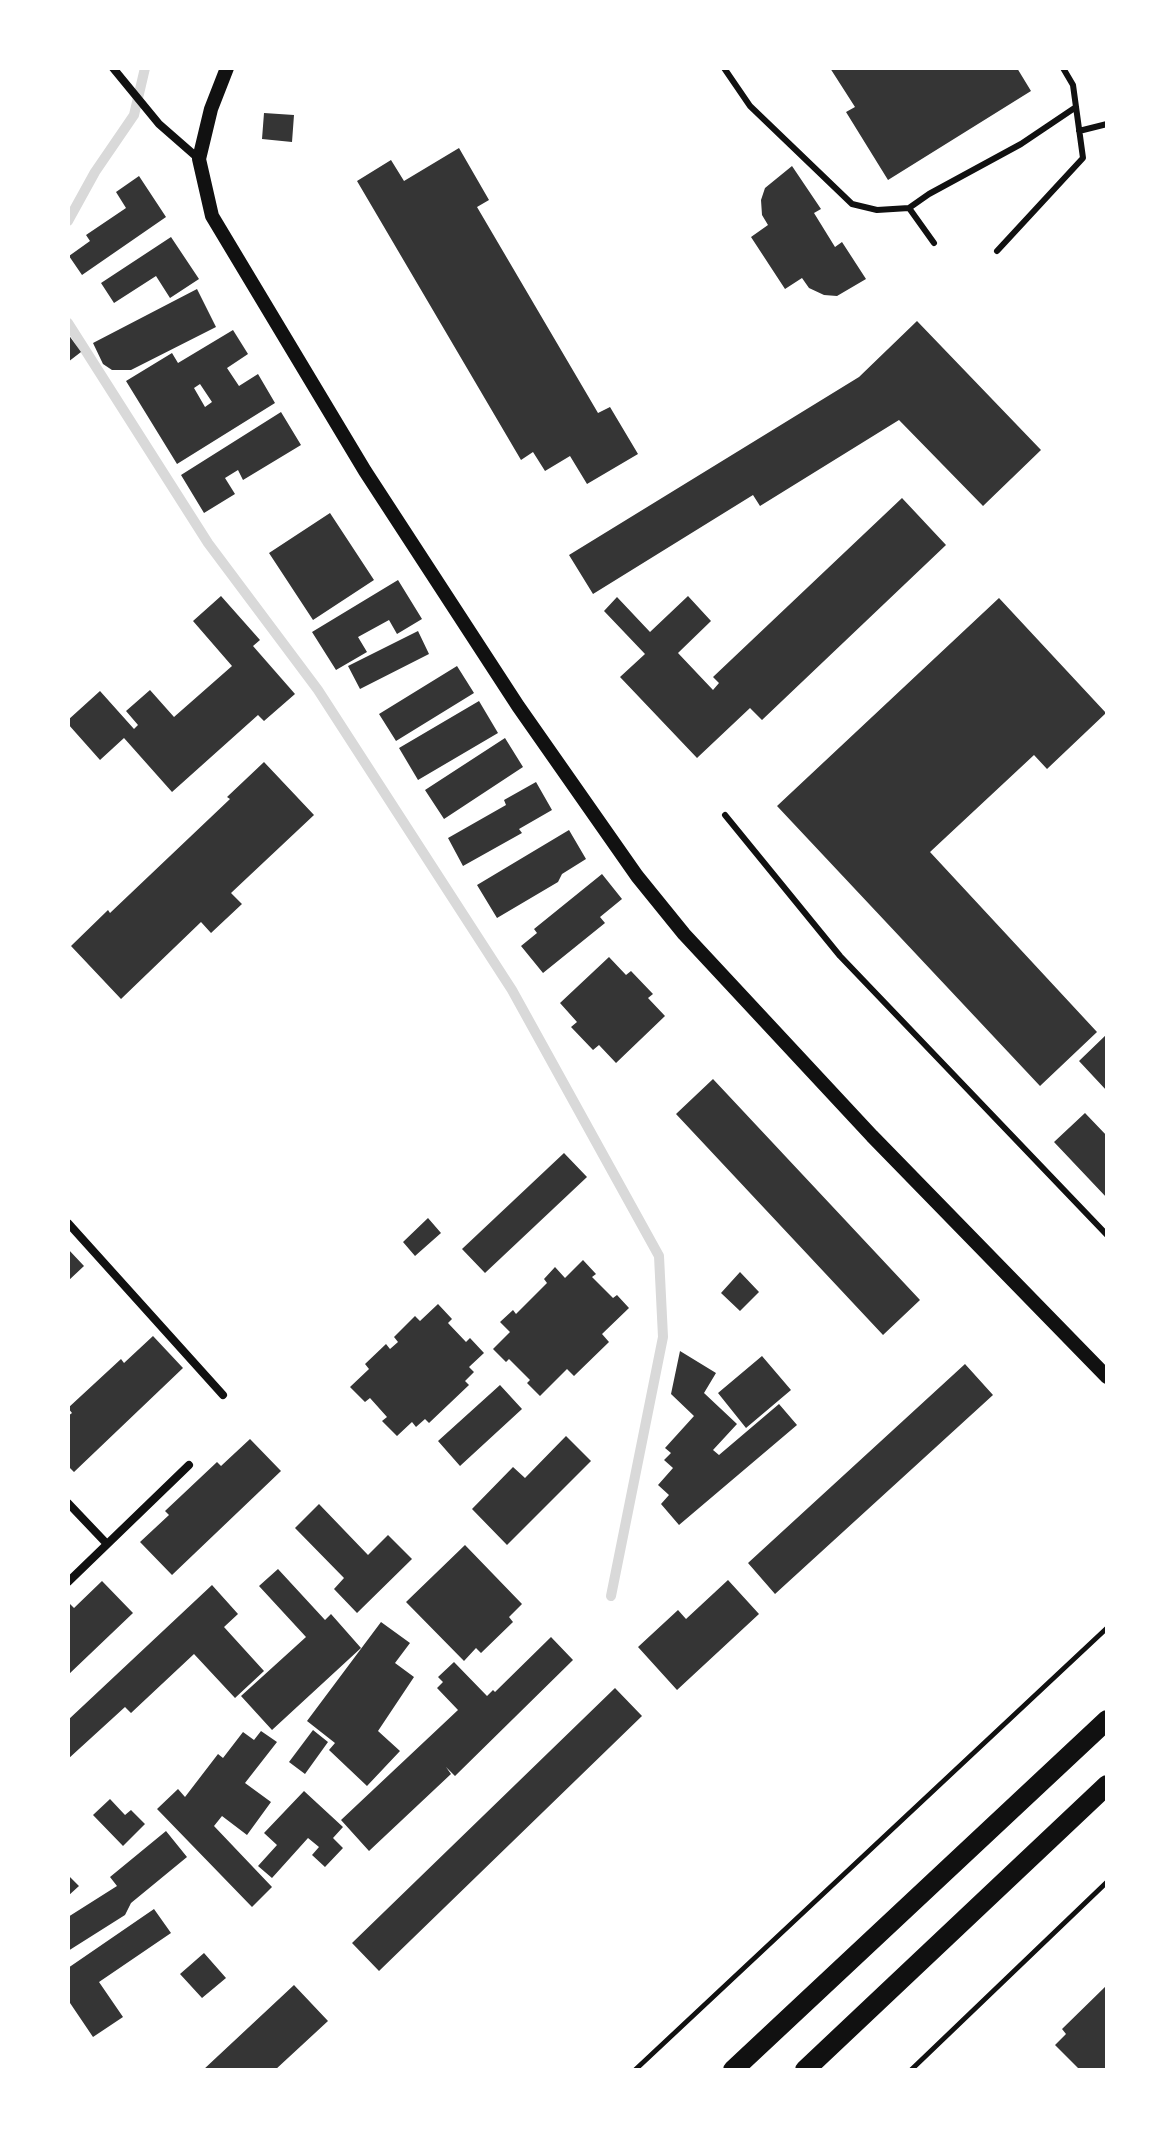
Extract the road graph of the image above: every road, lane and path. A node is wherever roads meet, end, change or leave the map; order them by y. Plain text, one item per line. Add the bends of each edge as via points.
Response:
1 (113, 68) edge
2 (227, 68) edge
3 (724, 68) edge
4 (1063, 68) edge
5 (1076, 107) junction
6 (1107, 124) edge
7 (1079, 131) junction
8 (199, 159) junction
9 (909, 208) junction
10 (934, 243) dead end
11 (997, 251) dead end
12 (725, 815) dead end
13 (68, 1223) edge
14 (1107, 1235) edge
15 (1107, 1377) edge
16 (223, 1395) dead end
17 (189, 1465) dead end
18 (68, 1503) edge
19 (107, 1544) junction
20 (68, 1582) edge
21 (1107, 1628) edge
22 (1107, 1720) edge
23 (1107, 1785) edge
24 (1107, 1882) edge
25 (635, 2070) edge
26 (733, 2070) edge
27 (805, 2070) edge
28 (911, 2070) edge

1 - 8 street via 159,124
2 - 8 street
3 - 9 lane via 750,106 852,204 877,210
4 - 5 lane via 1073,85
5 - 7 lane
5 - 9 lane
6 - 7 lane
7 - 11 lane via 1083,158
8 - 15 street via 212,216 357,457 518,706 637,876 740,997
9 - 10 lane
12 - 14 lane via 840,956
13 - 16 street
17 - 19 street
18 - 19 street
19 - 20 street
21 - 25 path
22 - 26 main road
23 - 27 main road
24 - 28 path

